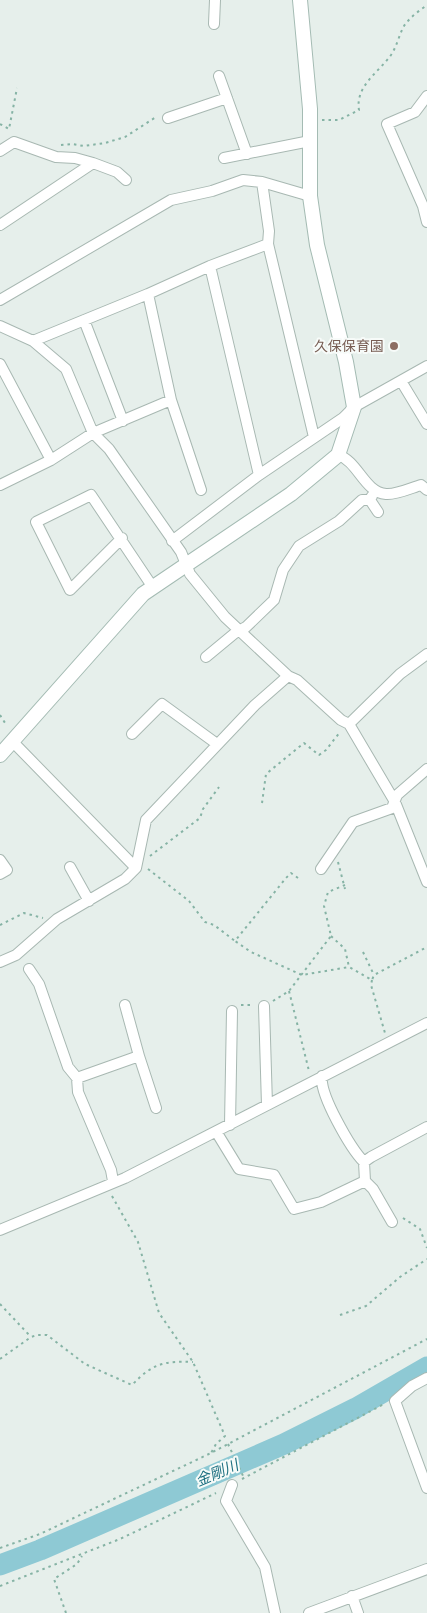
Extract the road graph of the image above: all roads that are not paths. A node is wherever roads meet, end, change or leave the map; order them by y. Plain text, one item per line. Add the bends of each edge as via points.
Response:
1 (215, 0) edge
2 (300, 0) edge
3 (214, 24) dead end
4 (219, 76) dead end
5 (427, 96) edge
6 (227, 98) junction
7 (168, 118) road end
8 (310, 141) junction
9 (0, 151) edge
10 (247, 154) junction
11 (224, 158) dead end
12 (93, 163) junction
13 (126, 180) dead end
14 (262, 182) junction
15 (310, 196) junction
16 (427, 222) edge
17 (0, 225) edge
18 (268, 244) junction
19 (210, 266) junction
20 (148, 294) junction
21 (0, 300) edge
22 (84, 320) junction
23 (0, 326) edge
24 (33, 341) junction
25 (0, 364) edge
26 (427, 366) edge
27 (401, 381) junction
28 (171, 400) junction
29 (354, 407) junction
30 (123, 421) junction
31 (427, 424) edge
32 (93, 433) junction
33 (314, 437) junction
34 (338, 455) junction
35 (51, 460) junction
36 (259, 475) junction
37 (0, 485) edge
38 (201, 490) dead end
39 (374, 490) junction
40 (427, 490) edge
41 (370, 500) junction
42 (378, 512) dead end
43 (122, 538) junction
44 (172, 541) junction
45 (185, 564) junction
46 (152, 586) junction
47 (239, 630) junction
48 (427, 654) edge
49 (206, 657) dead end
50 (288, 676) junction
51 (349, 724) junction
52 (132, 734) dead end
53 (13, 742) junction
54 (217, 744) junction
55 (0, 755) edge
56 (427, 769) edge
57 (395, 802) junction
58 (0, 860) edge
59 (70, 867) dead end
60 (136, 868) junction
61 (320, 870) dead end
62 (0, 874) edge
63 (427, 882) edge
64 (89, 901) junction
65 (0, 962) edge
66 (29, 969) dead end
67 (126, 1005) dead end
68 (264, 1006) road end
69 (232, 1011) road end
70 (427, 1023) edge
71 (140, 1056) junction
72 (322, 1076) junction
73 (77, 1078) junction
74 (267, 1105) junction
75 (156, 1108) dead end
76 (230, 1125) junction
77 (427, 1127) edge
78 (217, 1132) junction
79 (364, 1162) junction
80 (113, 1181) junction
81 (365, 1181) junction
82 (390, 1219) road end
83 (0, 1230) edge
84 (427, 1378) edge
85 (232, 1485) road end
86 (427, 1488) edge
87 (427, 1569) edge
88 (352, 1596) junction
89 (275, 1613) edge
90 (309, 1613) edge
91 (358, 1613) edge

1 - 3 street
2 - 8 street via 306,49
4 - 6 street
5 - 16 street via 415,112 387,124
6 - 7 street
6 - 10 street
8 - 10 street
8 - 15 street
9 - 12 street via 14,142 56,157
10 - 11 street
12 - 13 street via 117,172
12 - 17 street
14 - 15 street
14 - 18 street
14 - 21 street via 243,180 171,200
15 - 29 street via 317,245
18 - 19 street
18 - 33 street
19 - 20 street
19 - 36 street
20 - 22 street
20 - 28 street
22 - 24 street
22 - 30 street
23 - 24 street
24 - 32 street via 66,369
25 - 35 street
26 - 27 street
27 - 29 street
27 - 31 street
28 - 30 street
28 - 38 street
29 - 33 street
29 - 34 street
30 - 32 street
32 - 35 street
32 - 44 street via 109,449
33 - 36 street
34 - 39 street via 347,458
34 - 45 street via 291,494
35 - 37 street
36 - 44 street
39 - 40 street via 386,494 421,485
39 - 41 street
41 - 42 street
41 - 47 street via 362,500 339,521 299,546 282,570 274,600
43 - 43 street via 91,495 36,522 70,590
43 - 46 street
44 - 45 street
45 - 46 street
45 - 47 street via 219,610
46 - 53 street
47 - 49 street
47 - 50 street
48 - 51 street via 400,674
50 - 51 street
50 - 54 street
51 - 57 street
52 - 54 street via 162,704
53 - 55 street
53 - 60 street
54 - 60 street via 146,820
56 - 57 street via 397,795
57 - 61 street via 392,808 353,822
57 - 63 street
58 - 62 street via 6,870
59 - 64 street
60 - 64 street via 125,879
64 - 65 street via 57,919 16,955
66 - 73 street via 39,984 68,1067
67 - 71 street
68 - 74 street
69 - 76 street
70 - 72 street
71 - 73 street
71 - 75 street
72 - 74 street
72 - 79 street via 321,1084 338,1122
73 - 80 street via 78,1092
74 - 76 street
76 - 78 street
77 - 79 street
78 - 80 street via 126,1178
78 - 81 street via 239,1169 274,1175 294,1209 322,1202
79 - 81 street
80 - 83 street
81 - 82 street
84 - 86 street via 395,1401
85 - 89 street via 226,1501 265,1567
87 - 88 street
88 - 90 street
88 - 91 street

